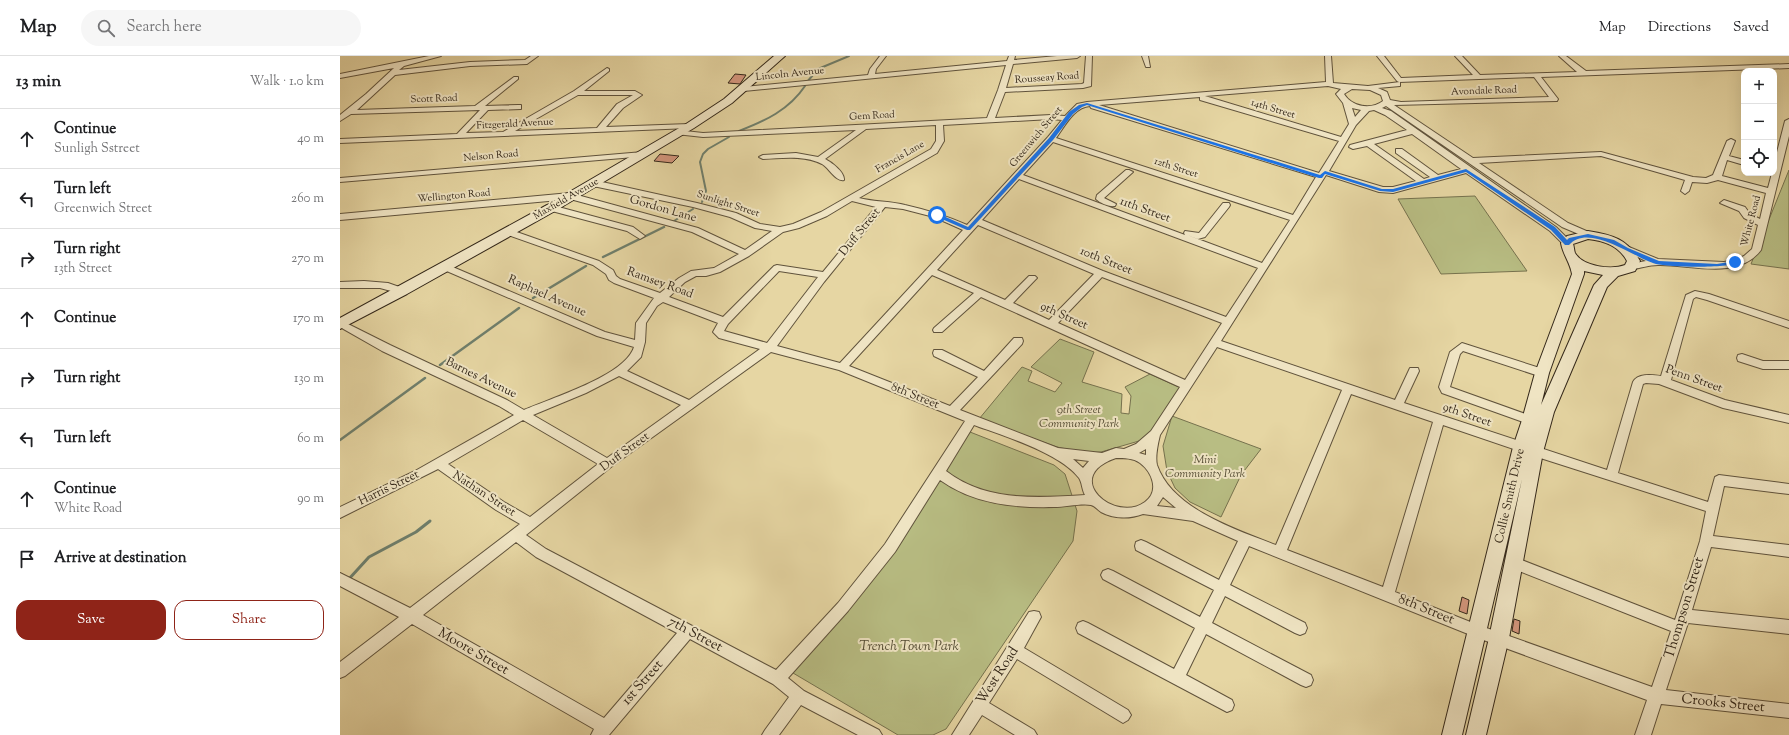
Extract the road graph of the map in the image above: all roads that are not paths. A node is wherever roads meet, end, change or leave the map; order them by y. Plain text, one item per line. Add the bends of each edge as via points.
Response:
1 (438, 56) edge
2 (535, 56) edge
3 (780, 56) edge
4 (883, 56) edge
5 (1077, 56) edge
6 (1089, 56) edge
7 (1145, 56) edge
8 (1328, 56) edge
9 (1380, 56) edge
10 (1458, 56) edge
11 (1562, 56) edge
12 (1011, 59) edge
13 (402, 64) junction
14 (1148, 66) dead end
15 (1789, 66) edge
16 (607, 70) dead end
17 (394, 73) junction
18 (1585, 74) junction
19 (340, 76) edge
20 (871, 76) junction
21 (1537, 76) junction
22 (516, 78) dead end
23 (1479, 78) junction
24 (1398, 82) junction
25 (1329, 85) junction
26 (1358, 86) junction
27 (744, 89) junction
28 (1002, 90) junction
29 (577, 93) junction
30 (1196, 96) junction
31 (1386, 100) junction
32 (1344, 101) junction
33 (1087, 104) junction
34 (518, 107) dead end
35 (477, 108) junction
36 (486, 108) junction
37 (1371, 108) junction
38 (350, 112) junction
39 (1067, 118) junction
40 (340, 119) edge
41 (990, 120) junction
42 (1789, 121) edge
43 (940, 122) junction
44 (1353, 124) junction
45 (690, 126) junction
46 (864, 126) junction
47 (600, 129) junction
48 (1413, 131) junction
49 (679, 132) junction
50 (504, 135) junction
51 (459, 136) junction
52 (1051, 139) junction
53 (1344, 140) junction
54 (340, 141) edge
55 (1731, 141) dead end
56 (1368, 143) junction
57 (1353, 147) dead end
58 (1399, 151) dead end
59 (643, 154) junction
60 (763, 157) dead end
61 (1725, 157) junction
62 (820, 159) junction
63 (1470, 161) junction
64 (1741, 162) edge
65 (1777, 165) edge
66 (1466, 170) junction
67 (1129, 172) dead end
68 (1322, 174) junction
69 (1018, 176) junction
70 (1774, 176) edge
71 (1717, 177) junction
72 (841, 178) dead end
73 (1436, 178) junction
74 (1689, 179) junction
75 (340, 180) edge
76 (1422, 182) junction
77 (593, 183) junction
78 (1684, 191) dead end
79 (1771, 192) junction
80 (570, 196) junction
81 (851, 198) junction
82 (1724, 203) dead end
83 (882, 205) junction
84 (1226, 205) dead end
85 (551, 208) junction
86 (340, 217) edge
87 (1295, 219) junction
88 (977, 221) junction
89 (1763, 224) junction
90 (1168, 228) junction
91 (968, 229) junction
92 (780, 230) junction
93 (508, 232) junction
94 (1588, 235) junction
95 (640, 236) dead end
96 (1567, 243) junction
97 (1626, 249) junction
98 (746, 254) junction
99 (1576, 261) junction
100 (1658, 262) junction
101 (1633, 266) junction
102 (1264, 267) junction
103 (445, 268) junction
104 (932, 271) junction
105 (1100, 272) junction
106 (1613, 273) junction
107 (825, 275) junction
108 (1032, 278) dead end
109 (340, 284) edge
110 (402, 291) junction
111 (980, 293) junction
112 (661, 298) junction
113 (1006, 304) junction
114 (1228, 321) junction
115 (724, 322) junction
116 (340, 324) edge
117 (1051, 324) junction
118 (1789, 325) edge
119 (938, 330) dead end
120 (1018, 341) dead end
121 (1215, 343) junction
122 (639, 344) junction
123 (770, 347) junction
124 (938, 353) dead end
125 (1742, 358) dead end
126 (1789, 365) edge
127 (842, 368) junction
128 (618, 371) junction
129 (1414, 371) dead end
130 (1542, 373) junction
131 (985, 376) junction
132 (1665, 381) junction
133 (1186, 385) junction
134 (1348, 388) junction
135 (690, 405) junction
136 (1398, 405) junction
137 (952, 411) junction
138 (524, 414) junction
139 (972, 419) junction
140 (1439, 419) junction
141 (1789, 419) edge
142 (1530, 420) junction
143 (1155, 434) junction
144 (1528, 449) junction
145 (1057, 453) junction
146 (1126, 453) junction
147 (1100, 457) junction
148 (438, 464) junction
149 (607, 464) junction
150 (1151, 464) junction
151 (938, 472) junction
152 (1611, 476) junction
153 (1086, 477) junction
154 (1160, 483) junction
155 (1789, 488) edge
156 (1095, 500) junction
157 (1712, 508) junction
158 (1144, 509) junction
159 (340, 513) edge
160 (1197, 517) junction
161 (530, 523) junction
162 (515, 534) junction
163 (1246, 539) junction
164 (1706, 541) junction
165 (1141, 546) dead end
166 (1789, 551) edge
167 (1280, 552) junction
168 (1514, 563) junction
169 (1108, 575) dead end
170 (344, 581) edge
171 (1222, 588) junction
172 (1388, 594) junction
173 (411, 616) junction
174 (1034, 617) dead end
175 (1681, 622) junction
176 (1203, 626) junction
177 (1789, 627) edge
178 (1083, 628) dead end
179 (1300, 628) dead end
180 (688, 631) junction
181 (1478, 631) junction
182 (1499, 638) junction
183 (1015, 650) junction
184 (340, 671) edge
185 (778, 679) junction
186 (1177, 679) junction
187 (1306, 680) dead end
188 (799, 696) junction
189 (1656, 696) junction
190 (980, 705) junction
191 (1227, 705) dead end
192 (1789, 711) edge
193 (1123, 714) dead end
194 (602, 731) edge
195 (770, 735) edge
196 (874, 735) edge
197 (960, 735) edge
198 (1029, 735) edge
199 (1452, 735) edge
200 (1476, 735) edge
201 (1643, 735) edge

1 - 13 street
2 - 17 street via 527,62 470,64
3 - 27 street, Maxfield Avenue
4 - 20 street
5 - 12 street, Lincoln Avenue
6 - 28 street, Rousseay Road via 1088,84 1083,86
7 - 14 street
8 - 25 street
9 - 24 street
10 - 23 street
11 - 18 street
12 - 20 street, Lincoln Avenue
12 - 28 street
13 - 17 street
13 - 19 street
15 - 18 street, Greenwich Street
16 - 29 street
17 - 38 street
18 - 21 street, Greenwich Street
20 - 27 street, Lincoln Avenue
21 - 23 street, Greenwich Street
21 - 31 street, Avondale Road via 1554,99 1401,104
22 - 35 street
23 - 24 street, Greenwich Street
24 - 26 street, Greenwich Street via 1383,86
24 - 31 street
25 - 26 street, Greenwich Street
25 - 30 street, Greenwich Street
25 - 32 street
26 - 31 street via 1375,89
26 - 32 street via 1342,90 1340,94
27 - 45 street, Maxfield Avenue
28 - 41 street
29 - 47 street via 638,95 620,106
29 - 50 street
30 - 33 street, Greenwich Street
30 - 53 street, 14th Street
31 - 37 street
31 - 63 street
32 - 37 street via 1356,107
32 - 44 street
33 - 39 street, Greenwich Street via 1077,108
33 - 68 street
34 - 36 street, Scott Road
35 - 36 street, Scott Road
35 - 38 street, Scott Road
36 - 51 street
37 - 44 street
37 - 48 street via 1388,113
38 - 40 street
39 - 41 street, Gem Road via 1060,116
39 - 52 street, Greenwich Street
41 - 43 street, Gem Road
42 - 65 street, White Road
43 - 46 street, Gem Road
43 - 81 street, Francis Lane via 941,136 937,148
44 - 53 street
45 - 47 street, Fitzgerald Avenue
45 - 49 street, Maxfield Avenue
46 - 49 street, Gem Road via 721,134
46 - 62 street
47 - 50 street, Fitzgerald Avenue
48 - 56 street
48 - 66 street
49 - 59 street, Maxfield Avenue
50 - 51 street, Fitzgerald Avenue
51 - 54 street, Fitzgerald Avenue
52 - 69 street, Greenwich Street
52 - 87 street, 12th Street
53 - 68 street
55 - 61 street
56 - 57 street
56 - 76 street
58 - 73 street
59 - 75 street, Nelson Road
59 - 77 street, Maxfield Avenue
60 - 62 street via 792,156
61 - 64 street
61 - 71 street
62 - 72 street via 835,168
63 - 74 street via 1601,154
63 - 94 street via 1565,225
66 - 73 street
66 - 96 street via 1553,229
67 - 90 street via 1101,195 1100,199
68 - 76 street via 1382,190 1393,190
68 - 87 street
69 - 88 street, Greenwich Street
69 - 90 street, 11th Street
70 - 79 street, White Road
71 - 74 street via 1707,181
71 - 79 street
73 - 76 street
74 - 78 street
77 - 80 street, Maxfield Avenue
77 - 92 street, Sunlight Street via 694,205 733,215 758,226
79 - 89 street, White Road
80 - 85 street, Maxfield Avenue
80 - 86 street, Wellington Road
80 - 98 street, Gordon Lane via 695,230
81 - 83 street
81 - 92 street, Sunlight Street via 811,220
82 - 89 street via 1742,209 1747,216
83 - 91 street via 937,215
83 - 107 street, Duff Street
84 - 90 street via 1202,235
85 - 93 street, Maxfield Avenue
85 - 95 street via 630,229
87 - 102 street
88 - 91 street, Greenwich Street
88 - 105 street, 10th Street
89 - 100 street, White Road via 1756,250 1749,259 1717,265
90 - 102 street, 11th Street
91 - 104 street, Greenwich Street
92 - 98 street
93 - 103 street, Maxfield Avenue
93 - 112 street, Ramsey Road via 596,263 610,272 612,278 617,281
94 - 96 street via 1571,239
94 - 97 street via 1605,238
96 - 99 street via 1568,252
97 - 100 street, White Road
97 - 101 street via 1634,261
98 - 112 street via 717,270 694,273
99 - 106 street via 1593,270
99 - 130 street, Collie Smith Drive via 1578,274
100 - 101 street, White Road
101 - 106 street via 1622,273
102 - 114 street
103 - 110 street, Maxfield Avenue
103 - 122 street, Raphael Avenue via 601,334
104 - 111 street, 9th Street
104 - 127 street, Greenwich Street
105 - 114 street, 10th Street
105 - 117 street
106 - 144 street, Collie Smith Drive via 1601,285
107 - 115 street via 777,268
107 - 123 street, Duff Street
108 - 113 street
109 - 110 street via 394,287
110 - 116 street, Maxfield Avenue
111 - 113 street, 9th Street
111 - 119 street
112 - 115 street, Ramsey Road
112 - 122 street via 641,323
113 - 117 street, 9th Street
114 - 121 street
115 - 123 street via 718,332
116 - 138 street, Barnes Avenue
117 - 133 street, 9th Street
118 - 132 street via 1695,294 1689,297
120 - 131 street
121 - 133 street
121 - 134 street, 9th Street
122 - 128 street, Harris Street via 637,355
123 - 127 street, 8th Street
123 - 135 street, Duff Street
124 - 131 street
125 - 126 street via 1763,365
127 - 137 street, 8th Street
128 - 135 street
128 - 138 street, Harris Street via 591,386
129 - 136 street
130 - 142 street, Collie Smith Drive
130 - 142 street via 1462,347 1455,352 1445,382 1446,390
131 - 137 street
132 - 141 street, Penn Street via 1723,404
132 - 152 street, Penn Street via 1645,379 1638,382
133 - 143 street
134 - 136 street, 9th Street
134 - 167 street
135 - 149 street, Duff Street
136 - 140 street, 9th Street
137 - 139 street, 8th Street
138 - 148 street, Harris Street
138 - 149 street, Barnes Avenue
139 - 145 street, 8th Street
139 - 151 street
140 - 144 street, 9th Street
140 - 172 street
142 - 144 street, Collie Smith Drive
143 - 146 street via 1140,447
143 - 150 street
144 - 152 street, 9th Street
144 - 168 street, Collie Smith Drive
144 - 181 street, Collie Smith Drive
145 - 147 street
145 - 153 street
146 - 147 street
146 - 150 street via 1138,456
147 - 153 street via 1092,464
148 - 159 street, Harris Street
148 - 161 street, Nathan Street
149 - 161 street, Duff Street
150 - 154 street
151 - 156 street via 959,486 995,499 1018,502
151 - 185 street via 890,548 843,607
152 - 157 street, 9th Street
153 - 156 street via 1088,490
154 - 158 street via 1155,499
154 - 160 street via 1170,497
155 - 157 street, Thompson Street via 1719,480
156 - 158 street via 1113,511
157 - 164 street, Thompson Street
158 - 160 street
160 - 163 street, 8th Street
161 - 162 street, Duff Street
162 - 173 street, Duff Street
162 - 180 street, 7th Street via 541,553
163 - 167 street, 8th Street
163 - 171 street
164 - 166 street
164 - 175 street, Thompson Street
165 - 171 street
167 - 172 street, 8th Street
168 - 175 street
168 - 182 street, Collie Smith Drive
169 - 176 street
170 - 173 street, Moore Street
171 - 176 street
171 - 179 street
172 - 181 street, 8th Street
173 - 184 street, Duff Street
173 - 194 street, Moore Street
174 - 183 street, West Road
175 - 177 street
175 - 189 street, Thompson Street
176 - 186 street
176 - 187 street
178 - 186 street
180 - 185 street, 7th Street
180 - 194 street, 1st Street
181 - 182 street, 8th Street
181 - 199 street, Collie Smith Drive
182 - 189 street, 8th Street
182 - 200 street, Collie Smith Drive
183 - 190 street, West Road
183 - 193 street
185 - 188 street, 7th Street
186 - 191 street
188 - 195 street
188 - 196 street, 7th Street
189 - 192 street, Crooks Street
189 - 201 street, Thompson Street
190 - 197 street, West Road
190 - 198 street

